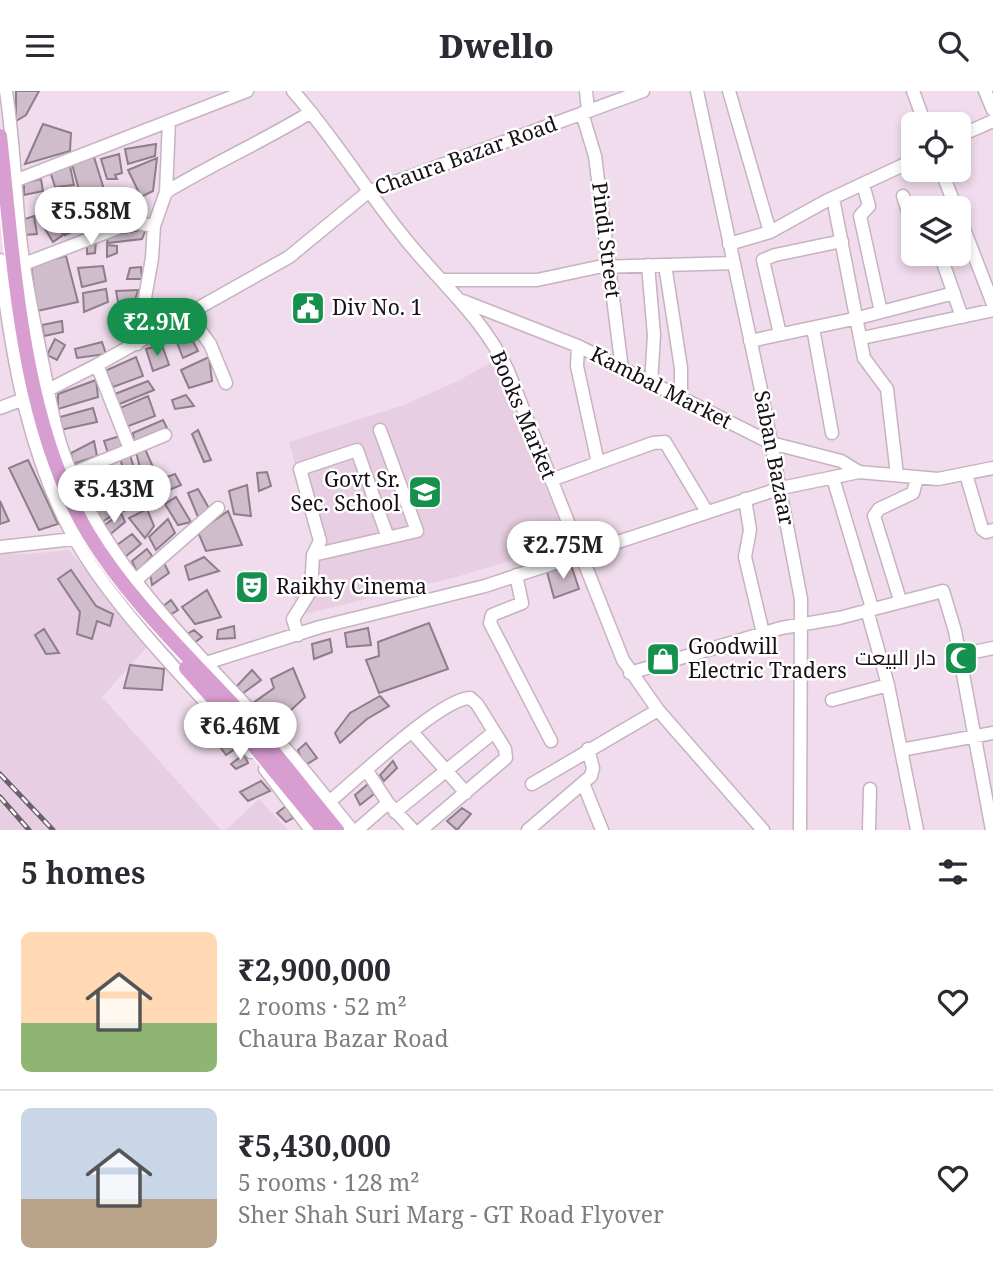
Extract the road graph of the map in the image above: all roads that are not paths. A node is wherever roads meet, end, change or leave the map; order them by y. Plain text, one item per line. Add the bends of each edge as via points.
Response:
1 (6, 91) edge
2 (247, 91) edge
3 (293, 91) edge
4 (586, 91) edge
5 (643, 91) edge
6 (697, 91) edge
7 (729, 91) edge
8 (913, 91) edge
9 (985, 91) edge
10 (993, 110) edge
11 (585, 112) junction
12 (921, 112) edge
13 (312, 113) junction
14 (169, 121) junction
15 (993, 121) edge
16 (971, 131) edge
17 (0, 135) edge
18 (901, 166) edge
19 (16, 170) junction
20 (863, 184) junction
21 (166, 192) junction
22 (368, 192) junction
23 (833, 198) junction
24 (153, 226) junction
25 (0, 228) edge
26 (770, 232) junction
27 (842, 241) junction
28 (729, 244) junction
29 (971, 247) edge
30 (734, 263) junction
31 (24, 264) junction
32 (648, 265) junction
33 (665, 265) junction
34 (609, 266) junction
35 (944, 266) edge
36 (0, 268) edge
37 (443, 280) junction
38 (954, 293) junction
39 (463, 301) junction
40 (993, 304) edge
41 (993, 310) edge
42 (881, 312) junction
43 (189, 315) junction
44 (961, 317) junction
45 (858, 318) junction
46 (813, 328) junction
47 (780, 334) junction
48 (862, 338) junction
49 (750, 341) junction
50 (136, 344) junction
51 (578, 346) junction
52 (97, 365) junction
53 (622, 369) junction
54 (226, 383) dead end
55 (651, 384) junction
56 (48, 390) junction
57 (23, 399) junction
58 (681, 400) junction
59 (0, 408) edge
60 (380, 430) dead end
61 (832, 433) dead end
62 (165, 435) dead end
63 (771, 443) junction
64 (130, 449) junction
65 (597, 463) junction
66 (993, 468) edge
67 (859, 472) junction
68 (71, 474) junction
69 (966, 474) junction
70 (897, 475) junction
71 (833, 478) junction
72 (917, 478) junction
73 (551, 480) junction
74 (781, 488) junction
75 (750, 497) junction
76 (218, 508) dead end
77 (707, 512) junction
78 (993, 530) edge
79 (100, 533) junction
80 (388, 538) junction
81 (77, 540) junction
82 (0, 547) edge
83 (578, 554) junction
84 (313, 555) junction
85 (516, 575) junction
86 (136, 580) junction
87 (900, 600) junction
88 (870, 609) junction
89 (803, 623) junction
90 (763, 633) junction
91 (298, 635) junction
92 (993, 648) edge
93 (959, 655) junction
94 (206, 663) junction
95 (631, 673) junction
96 (888, 685) junction
97 (832, 700) dead end
98 (658, 710) junction
99 (412, 732) junction
100 (495, 732) junction
101 (993, 733) edge
102 (975, 737) junction
103 (551, 741) dead end
104 (588, 749) junction
105 (901, 750) junction
106 (446, 770) junction
107 (367, 771) junction
108 (583, 783) junction
109 (532, 784) dead end
110 (870, 789) dead end
111 (466, 793) junction
112 (329, 802) junction
113 (392, 807) junction
114 (992, 823) edge
115 (543, 825) edge
116 (311, 830) edge
117 (323, 830) edge
118 (337, 830) edge
119 (355, 830) edge
120 (413, 830) edge
121 (421, 830) edge
122 (528, 830) edge
123 (602, 830) edge
124 (763, 830) edge
125 (800, 830) edge
126 (869, 830) edge
127 (917, 830) edge

1 - 19 street
2 - 14 street
3 - 13 street, Books Market
4 - 11 street, Pindi Street
5 - 11 street, Chaura Bazar Road
6 - 28 street, Saban Bazaar
7 - 26 street
8 - 12 street
9 - 10 street
11 - 22 street, Chaura Bazar Road
11 - 34 street, Pindi Street
13 - 21 street
13 - 22 street, Books Market
14 - 19 street
14 - 21 street
15 - 16 street
17 - 118 main road, bridge via 9,242 34,386 62,479 79,516 157,624 237,709
18 - 20 street
19 - 31 street
20 - 23 street
20 - 42 street via 870,205 860,216
21 - 24 street
22 - 37 street, Books Market
22 - 43 street, Chaura Bazar Road via 300,250
23 - 26 street
23 - 27 street
24 - 31 street via 123,226
24 - 50 street via 152,258
25 - 117 main road, bridge via 25,384 53,479 84,544 127,602
26 - 28 street
27 - 45 street
27 - 47 street via 763,260
28 - 30 street, Saban Bazaar
29 - 40 street
30 - 33 street
30 - 49 street, Saban Bazaar
31 - 56 street
32 - 33 street
32 - 34 street
32 - 55 street
33 - 58 street via 681,368
34 - 37 street via 546,280
34 - 53 street, Pindi Street
35 - 38 street
36 - 57 street
37 - 39 street, Books Market
38 - 42 street
38 - 44 street
39 - 51 street, Kambal Market
39 - 73 street, Books Market via 502,359
41 - 44 street
42 - 45 street
43 - 50 street, Chaura Bazar Road
43 - 54 street via 210,344
44 - 48 street
45 - 46 street
45 - 48 street
46 - 47 street
46 - 61 street
47 - 49 street
48 - 70 street via 865,362 887,389
49 - 63 street, Saban Bazaar
50 - 52 street, Chaura Bazar Road
51 - 53 street, Kambal Market
51 - 65 street via 577,366
52 - 56 street, Chaura Bazar Road
52 - 64 street
53 - 55 street, Kambal Market
55 - 58 street, Kambal Market
56 - 57 street, Chaura Bazar Road
56 - 68 street
57 - 59 street, Chaura Bazar Road
57 - 81 street via 49,480
58 - 63 street, Kambal Market
60 - 80 street via 417,531
62 - 64 street
63 - 67 street, Kambal Market via 841,461
63 - 74 street, Saban Bazaar
64 - 68 street
65 - 73 street
65 - 77 street via 664,442
66 - 69 street
67 - 70 street
67 - 71 street
68 - 79 street
69 - 72 street
69 - 78 street via 982,529
70 - 72 street
71 - 74 street
71 - 88 street
72 - 87 street via 913,493 874,516
73 - 83 street, Books Market
74 - 75 street
74 - 89 street, Saban Bazaar
75 - 77 street
75 - 90 street via 745,557
76 - 86 street
77 - 83 street
79 - 81 street
79 - 86 street
80 - 84 street
80 - 84 street via 357,450 300,469 320,541
81 - 82 street
81 - 116 street via 123,604
83 - 85 street
83 - 95 street, Books Market
84 - 91 street via 310,590 293,619
85 - 91 street
85 - 103 street via 522,603 492,615 489,623
86 - 94 street
87 - 88 street
87 - 93 street via 945,592
88 - 89 street
88 - 96 street
89 - 90 street
89 - 125 street, Saban Bazaar
90 - 95 street
91 - 94 street
92 - 93 street
93 - 102 street
94 - 112 street
95 - 98 street, Books Market
96 - 97 street
96 - 105 street
98 - 104 street
98 - 124 street, Books Market
99 - 100 street via 465,698 474,700
99 - 106 street
99 - 107 street
100 - 106 street
100 - 111 street via 506,758
101 - 102 street
102 - 105 street
102 - 114 street
104 - 108 street via 593,771
104 - 109 street
105 - 127 street
106 - 111 street
106 - 113 street
107 - 112 street
107 - 113 street
108 - 115 street
108 - 123 street
110 - 126 street
111 - 121 street
112 - 119 street
113 - 119 street
113 - 120 street
115 - 122 street

